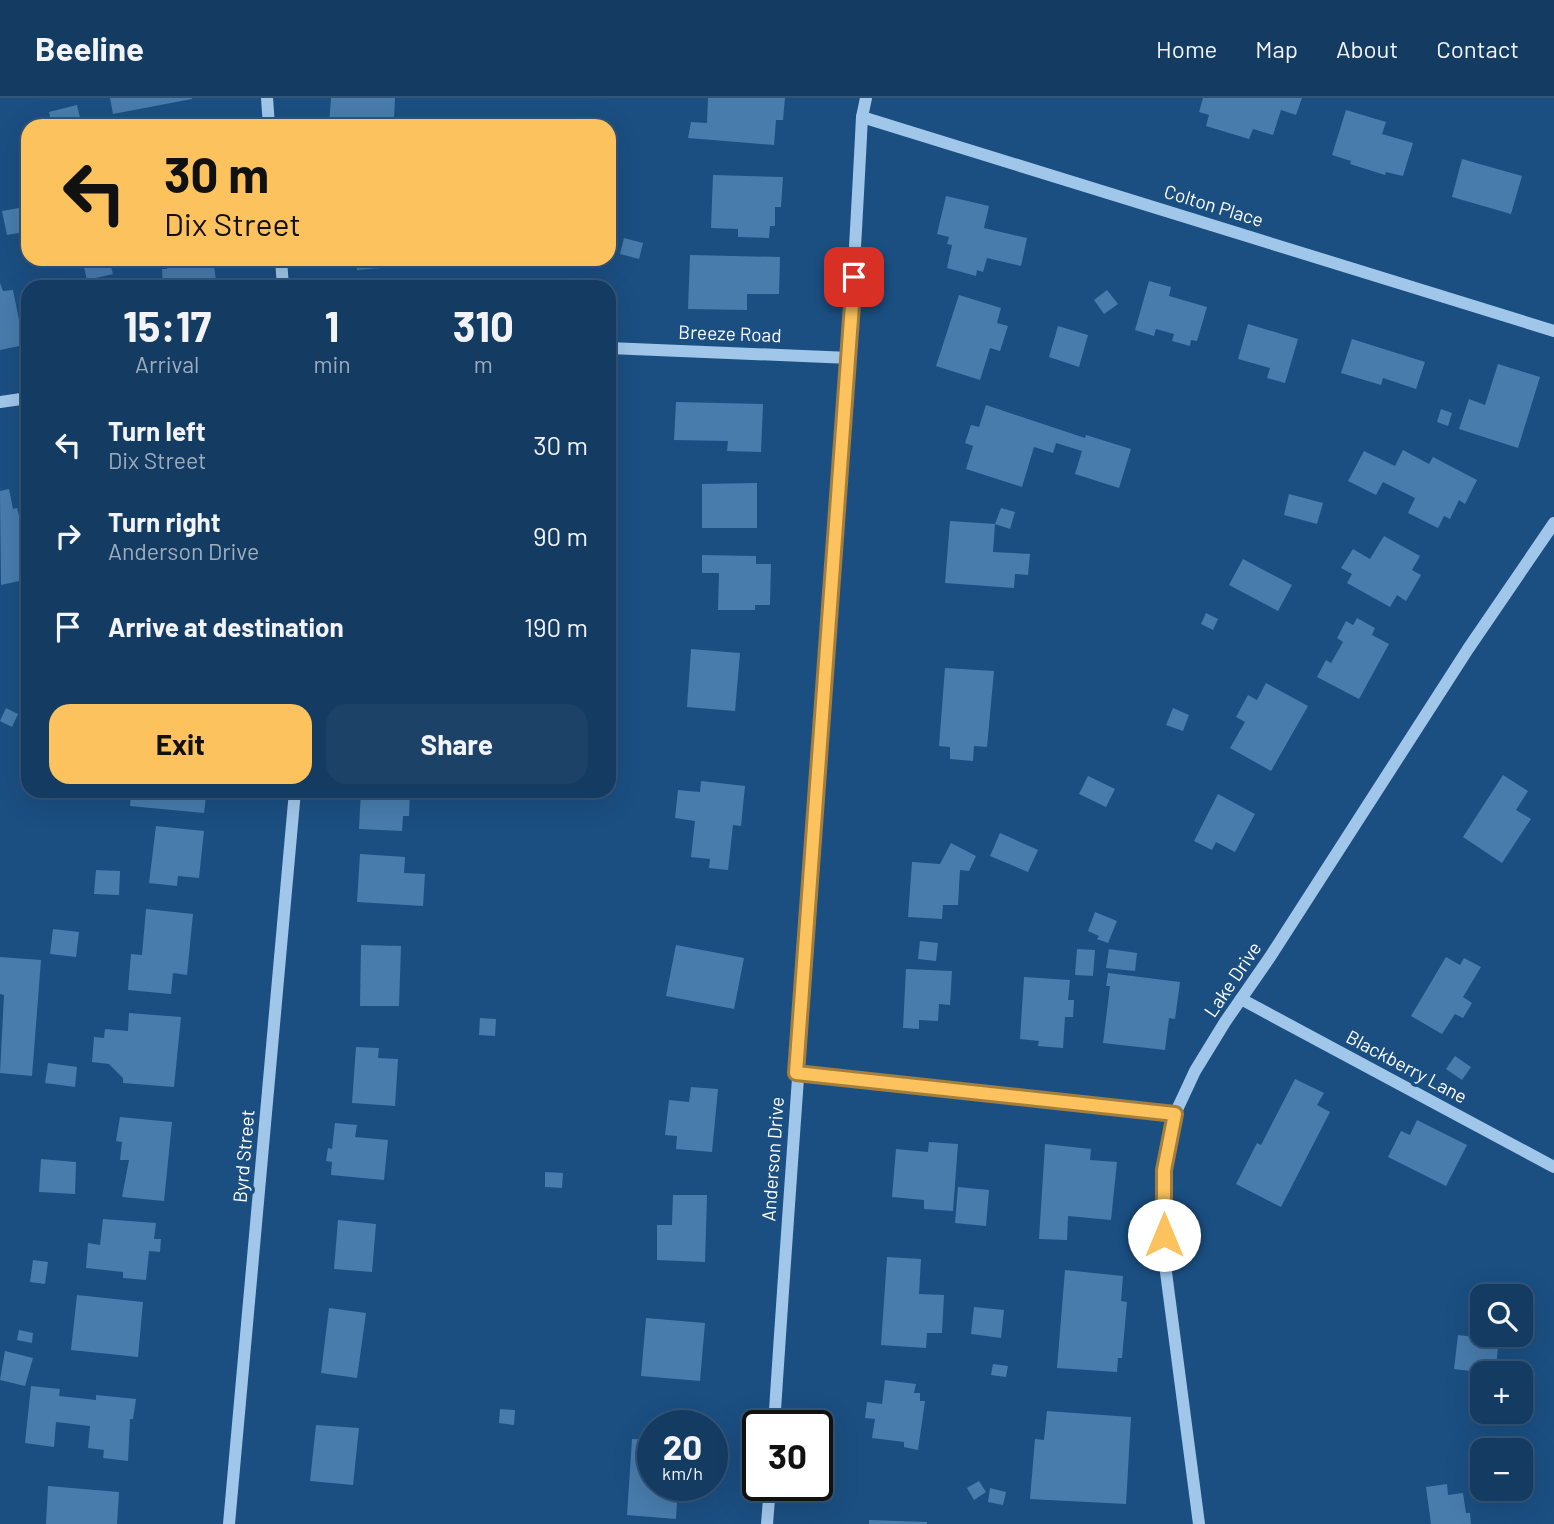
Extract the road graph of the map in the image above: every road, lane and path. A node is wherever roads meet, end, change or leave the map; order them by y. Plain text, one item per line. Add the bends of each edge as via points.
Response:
1 (267, 98) edge
2 (866, 98) edge
3 (862, 117) junction
4 (268, 119) edge
5 (1554, 331) edge
6 (616, 348) edge
7 (850, 358) junction
8 (21, 399) edge
9 (0, 402) edge
10 (1554, 523) edge
11 (294, 798) edge
12 (1241, 999) junction
13 (796, 1073) junction
14 (1175, 1114) junction
15 (1554, 1167) edge
16 (775, 1410) edge
17 (769, 1501) edge
18 (229, 1524) edge
19 (767, 1524) edge
20 (1199, 1524) edge

1 - 4 street
2 - 3 street, Anderson Drive
3 - 5 street, Colton Place
3 - 7 street, Anderson Drive
6 - 7 street, Breeze Road
7 - 13 street, Anderson Drive
8 - 9 street
10 - 12 street, Lake Drive
11 - 18 street, Byrd Street
12 - 14 street, Lake Drive via 1195,1071
12 - 15 street, Blackberry Lane
13 - 14 street
13 - 16 street, Anderson Drive
14 - 20 street, Lake Drive via 1164,1170 1164,1256
17 - 19 street

